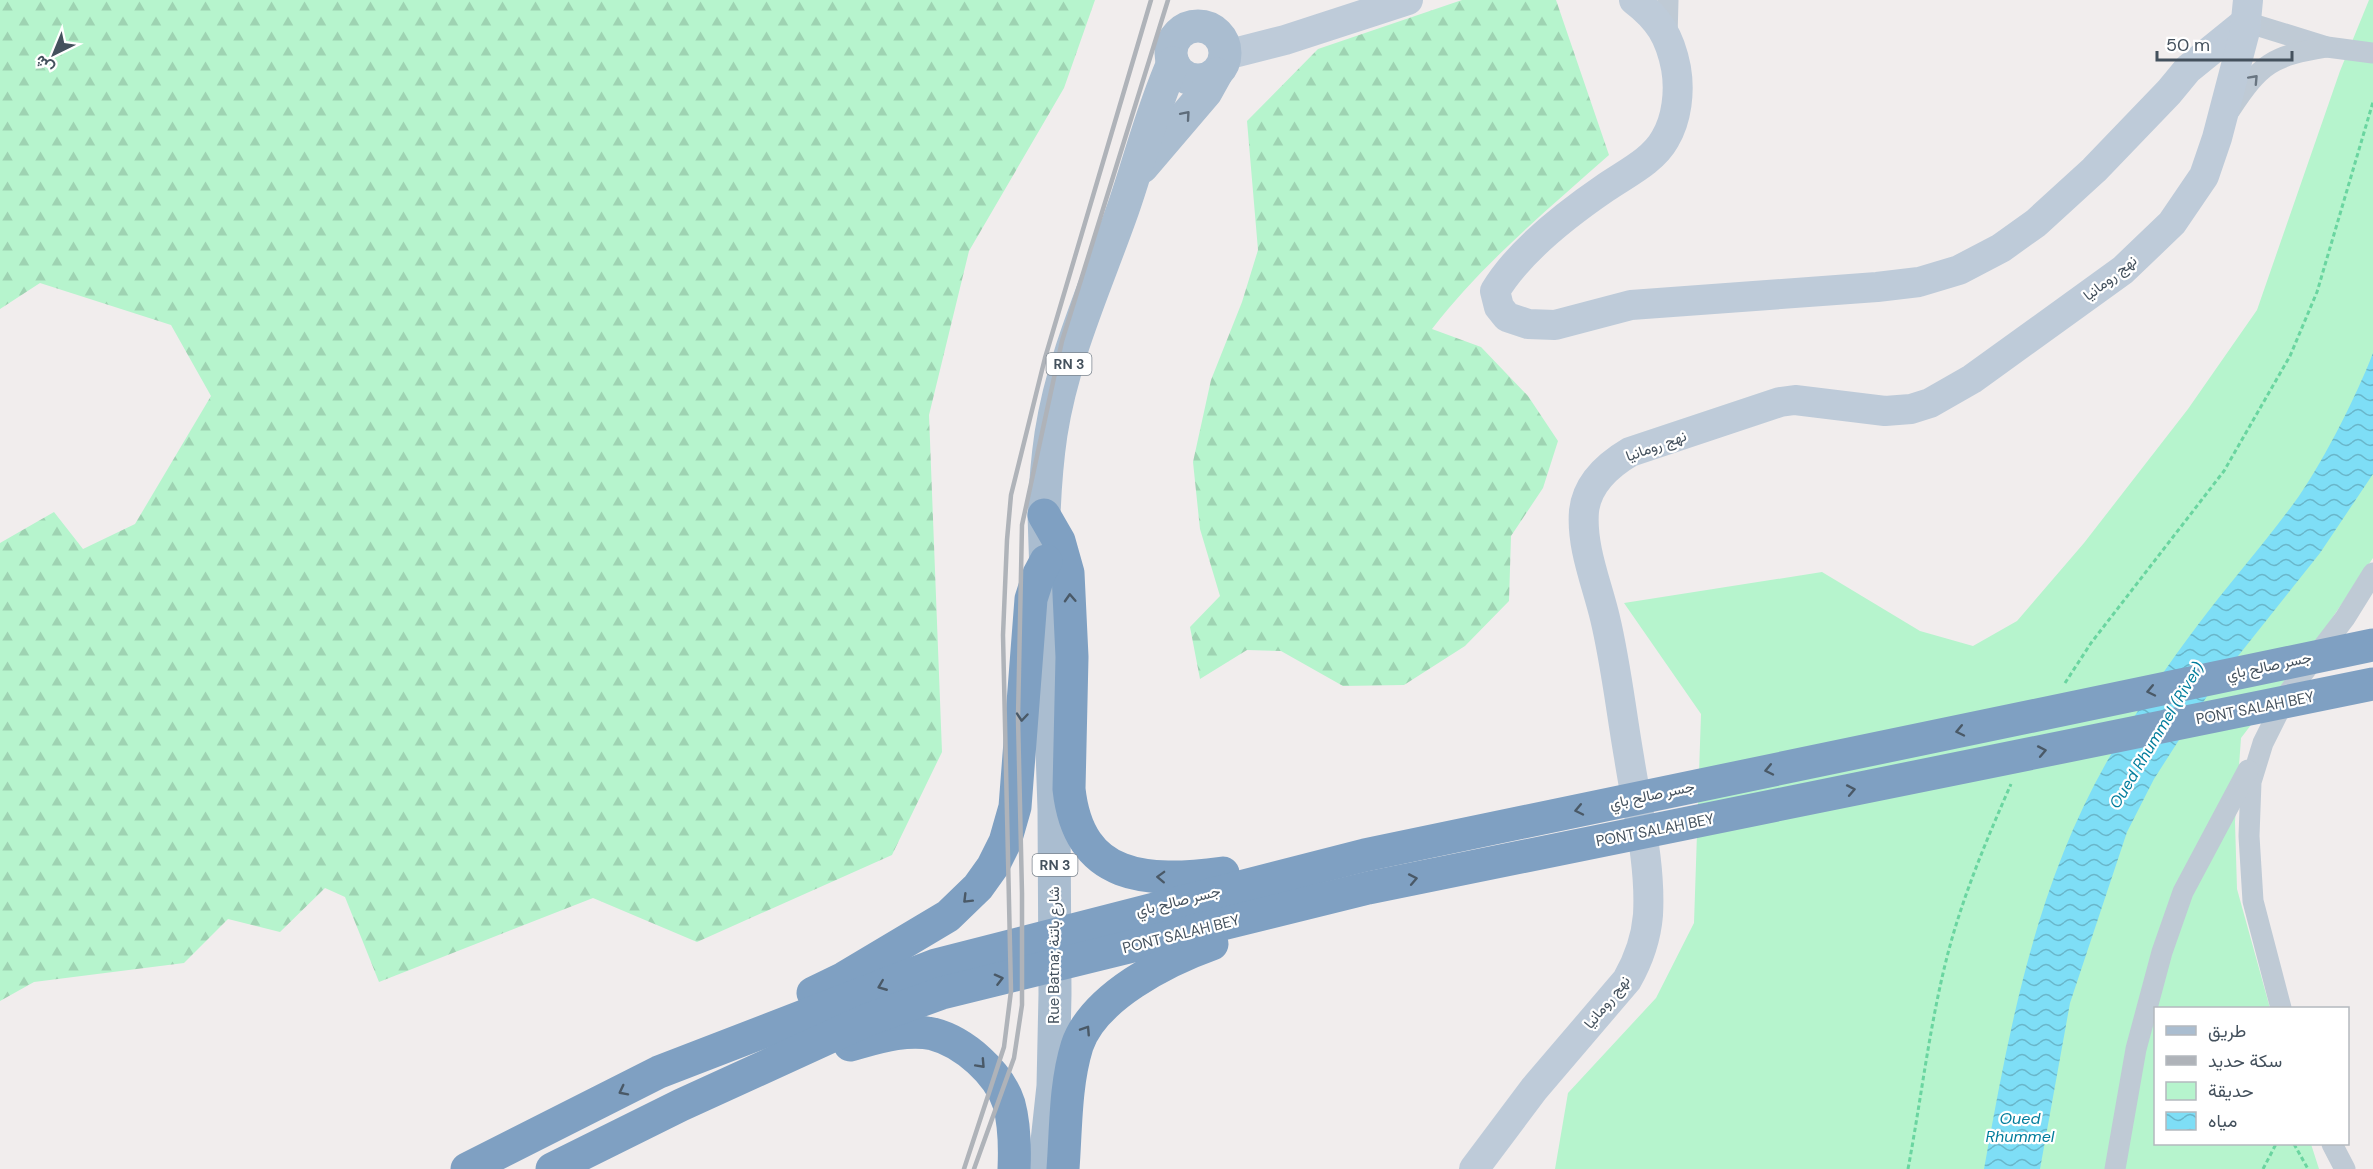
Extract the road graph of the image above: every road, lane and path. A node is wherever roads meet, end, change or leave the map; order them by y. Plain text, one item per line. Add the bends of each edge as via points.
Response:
1 (1408, 0) edge
2 (1634, 0) edge
3 (1668, 0) edge
4 (2247, 11) edge
5 (1196, 13) edge
6 (1667, 39) junction
7 (2327, 47) junction
8 (2373, 53) edge
9 (1173, 63) junction
10 (1221, 64) junction
11 (2373, 102) edge
12 (2220, 126) junction
13 (1135, 176) junction
14 (1044, 515) junction
15 (1046, 561) junction
16 (2373, 573) edge
17 (2373, 645) edge
18 (2373, 684) edge
19 (2059, 692) dead end
20 (2263, 743) junction
21 (2013, 778) dead end
22 (1365, 855) junction
23 (1368, 888) junction
24 (939, 979) junction
25 (2281, 1007) edge
26 (660, 1072) junction
27 (681, 1106) junction
28 (2275, 1145) edge
29 (2295, 1145) edge
30 (2333, 1145) edge
31 (467, 1169) edge
32 (552, 1169) edge
33 (1014, 1169) edge
34 (1044, 1169) edge
35 (1064, 1169) edge
36 (1474, 1169) edge
37 (1908, 1169) edge
38 (2115, 1169) edge
39 (2263, 1169) edge
40 (2308, 1169) edge
41 (2345, 1169) edge

1 - 10 street
2 - 6 street via 1652,14
3 - 6 street
4 - 6 street via 2094,170 2036,223 2001,248 1959,270 1919,282 1877,287 1631,305 1555,325 1528,324 1507,317 1499,307 1495,291 1519,258 1590,198 1650,157 1665,140 1676,110 1678,80
4 - 7 street
4 - 12 street, نهج رومانيا
5 - 9 main road via 1174,40
5 - 10 main road via 1223,40
7 - 8 street
12 -> 7 street via 2244,90 2269,63 2291,52
9 - 10 main road via 1192,79 1209,78
9 - 13 main road, RN 3 via 1152,116
13 -> 10 main road, RN 3 via 1206,92
11 - 19 path via 2317,292 2294,349 2224,471 2091,643
12 - 36 street, نهج رومانيا via 2198,189 2160,236 2123,270 1944,396 1896,411 1811,400 1780,402 1630,452 1596,481 1584,512 1585,529 1606,620 1641,835 1649,892 1646,933 1627,980 1534,1089
13 - 14 main road, RN 3 via 1064,378 1051,432
14 - 15 main road, RN 3
22 -> 14 highway via 1174,878 1143,877 1108,863 1085,841 1071,807 1068,764 1072,657 1068,573 1059,541
15 -> 26 highway via 1031,599 1015,807 1005,842 978,887 948,916 844,978 725,1035
15 - 34 main road, Rue Batna; شارع باتنة / RN 3 via 1055,994 1053,1086
16 - 20 street via 2345,618 2288,693
17 -> 22 highway, جسر صالح باي
23 -> 18 highway, PONT SALAH BEY
20 - 25 street via 2251,782 2253,901
20 - 38 street via 2183,892 2162,952 2136,1049
21 - 37 path via 1947,958
22 - 24 highway, جسر صالح باي
24 -> 23 highway, PONT SALAH BEY
35 -> 23 highway via 1071,1070 1078,1043 1095,1016 1113,998 1176,957
24 -> 26 highway
24 - 27 highway via 867,1020
26 -> 31 highway
27 - 32 highway
27 -> 33 highway via 830,1051 883,1037 932,1034 970,1053 998,1083 1013,1123
28 - 39 path
29 - 40 path
30 - 41 street

